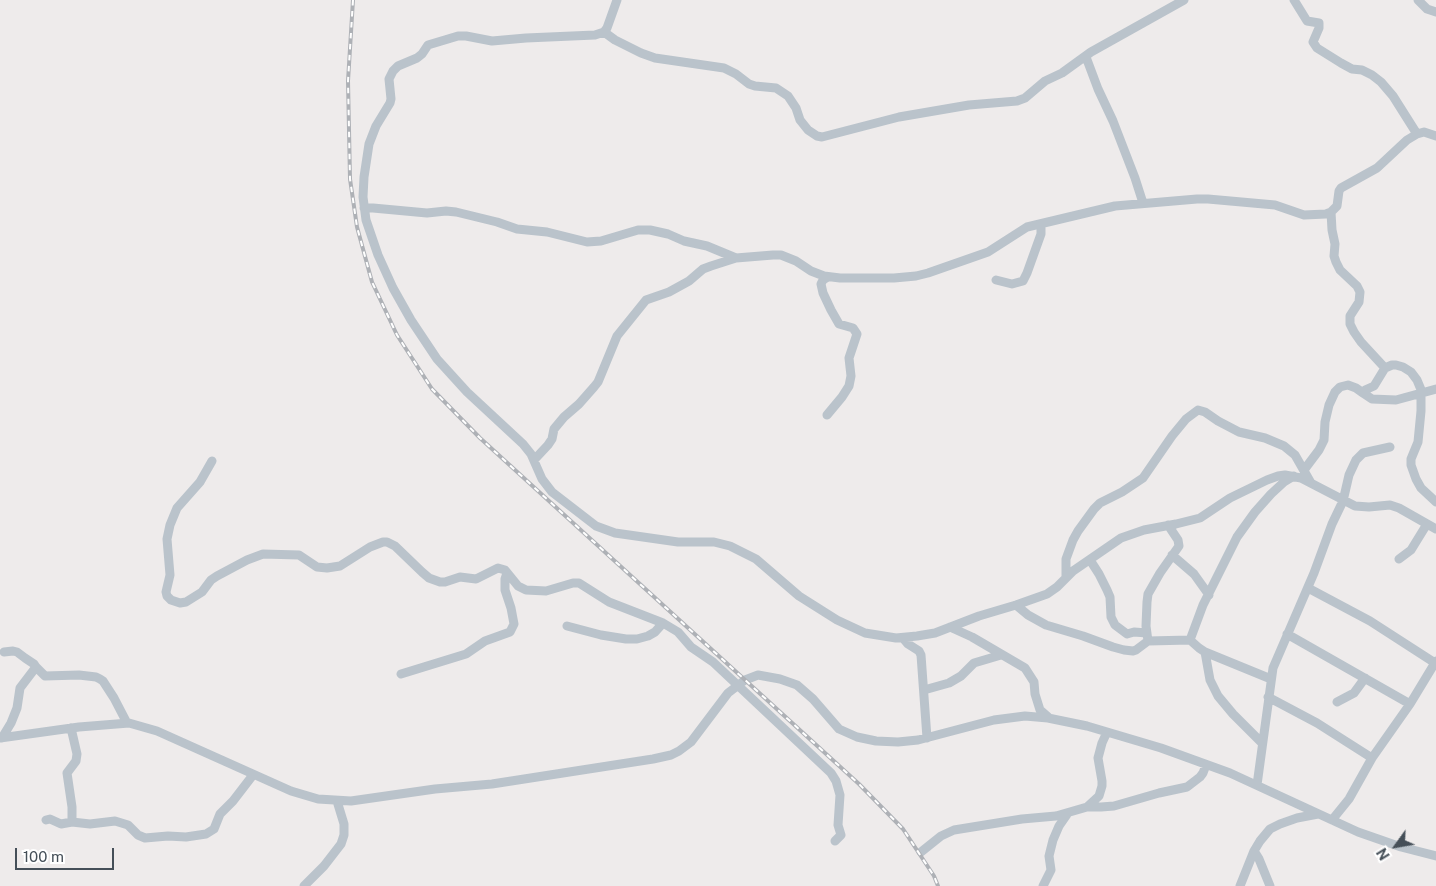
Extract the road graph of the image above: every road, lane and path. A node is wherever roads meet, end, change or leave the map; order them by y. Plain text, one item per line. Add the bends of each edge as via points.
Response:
1 (617, 0) edge
2 (1184, 0) edge
3 (1294, 0) edge
4 (1418, 0) edge
5 (1436, 12) edge
6 (604, 32) junction
7 (1086, 57) junction
8 (1416, 134) junction
9 (1436, 136) edge
10 (1143, 203) junction
11 (364, 208) junction
12 (1331, 212) junction
13 (1041, 224) junction
14 (736, 258) junction
15 (828, 277) junction
16 (996, 280) dead end
17 (1385, 368) junction
18 (1436, 389) edge
19 (1421, 392) junction
20 (1363, 393) junction
21 (827, 415) dead end
22 (1390, 447) dead end
23 (534, 460) junction
24 (212, 461) dead end
25 (1304, 470) junction
26 (1294, 476) junction
27 (1312, 483) junction
28 (1343, 500) junction
29 (1436, 502) edge
30 (1168, 525) junction
31 (1433, 525) edge
32 (1172, 556) junction
33 (1399, 559) dead end
34 (1090, 560) junction
35 (507, 573) junction
36 (1066, 577) junction
37 (1308, 588) junction
38 (522, 589) junction
39 (1209, 595) junction
40 (508, 600) junction
41 (1016, 605) junction
42 (663, 624) junction
43 (567, 626) dead end
44 (950, 627) junction
45 (1287, 634) junction
46 (1148, 637) junction
47 (903, 638) junction
48 (1190, 640) junction
49 (4, 652) dead end
50 (1205, 652) junction
51 (1001, 655) junction
52 (1435, 662) edge
53 (36, 667) junction
54 (401, 674) dead end
55 (1365, 678) junction
56 (1270, 679) junction
57 (737, 685) junction
58 (924, 690) junction
59 (1268, 697) junction
60 (1337, 702) dead end
61 (1410, 704) junction
62 (1048, 718) junction
63 (127, 723) junction
64 (71, 728) junction
65 (1107, 732) junction
66 (1, 738) edge
67 (927, 738) junction
68 (1262, 743) junction
69 (1372, 758) junction
70 (1206, 764) junction
71 (253, 775) junction
72 (1257, 785) junction
73 (337, 801) junction
74 (1087, 807) junction
75 (1068, 813) junction
76 (1319, 814) junction
77 (46, 820) dead end
78 (1332, 820) junction
79 (72, 822) junction
80 (835, 841) dead end
81 (1254, 851) junction
82 (922, 852) dead end
83 (1436, 856) edge
84 (304, 886) edge
85 (1043, 886) edge
86 (1240, 886) edge
87 (1270, 886) edge

1 - 6 street
2 - 7 street
3 - 8 street via 1307,21 1319,23 1313,42 1317,48 1382,82
4 - 5 street
6 - 7 street via 647,56 724,68 748,84 776,88 788,96 808,130 822,137 899,117 1017,101 1028,97 1046,81
6 - 11 street via 492,41 458,36 428,45 418,58 398,66 389,80 390,103 369,144
7 - 10 street
8 - 9 street via 1428,132
8 - 12 street via 1377,168 1341,188 1337,206
10 - 12 street via 1225,200 1275,205 1304,215
10 - 13 street via 1104,208
11 - 14 street via 456,212 517,229 547,232 587,242 650,230
11 - 23 street via 373,242 393,288 437,359 523,444
12 - 17 street via 1336,262 1360,292 1350,324 1361,342
13 - 15 street via 1022,230 988,252 916,276
13 - 16 street via 1041,234 1025,278 1012,284
14 - 15 street via 781,255
14 - 23 street via 703,269 685,284 646,300 617,336 594,388 554,429 548,445
15 - 21 street via 821,284 831,310 839,324 853,328 857,334 850,358 849,386
17 - 19 street via 1396,365 1407,370 1417,380
17 - 20 street via 1374,386
18 - 19 street
19 - 20 street via 1391,401 1372,399
19 - 29 street via 1418,442 1411,465 1421,488
20 - 25 street via 1348,385 1335,392 1326,419 1324,440
22 - 28 street via 1358,457
23 - 47 street via 552,492 596,526 615,533 730,546 764,565 800,596 837,620 875,636
24 - 35 street via 200,482 177,508 170,525 170,575 166,592 168,598 177,602 186,602 202,592 217,576 263,554 295,554 317,567 327,568 340,566 383,542 395,546 429,578 440,582 460,576 476,579 498,568
25 - 27 street
25 - 36 street via 1295,455 1284,446 1239,432 1198,410 1175,432 1143,478 1094,509 1073,540 1066,559
26 - 27 street
26 - 30 street via 1267,480 1224,501 1200,518
26 - 39 street via 1271,494 1242,530
27 - 28 street
28 - 31 street via 1361,507 1390,505
28 - 37 street
30 - 32 street via 1178,540
30 - 34 street via 1121,538
31 - 33 street
32 - 39 street via 1194,574
32 - 46 street via 1148,594
34 - 36 street
34 - 46 street via 1107,590 1115,625 1127,634 1134,632
35 - 38 street
35 - 40 street
36 - 41 street via 1048,594
37 - 45 street
37 - 52 street via 1370,621
38 - 40 street
38 - 42 street via 546,591 579,583 609,602
39 - 48 street
40 - 54 street via 514,624 510,632 466,654
41 - 44 street
41 - 46 street via 1041,622 1113,647 1133,651
42 - 43 street via 655,632 638,639 602,635
42 - 57 street via 678,632
44 - 47 street
44 - 51 street
45 - 55 street
45 - 56 street
46 - 48 street
47 - 58 street via 921,655
48 - 50 street
49 - 53 street via 17,652
50 - 56 street
50 - 68 street via 1210,680 1218,696
51 - 58 street via 974,664 950,683
51 - 62 street via 1025,668 1034,682 1040,710
52 - 61 street
53 - 63 street via 45,676 79,674 100,679
53 - 66 street via 20,688 17,708
55 - 60 street via 1354,693
55 - 61 street
56 - 59 street
57 - 67 street via 758,675 780,678 805,691 844,732 876,741
57 - 73 street via 691,742 671,755 492,784
57 - 80 street via 833,776 840,795 838,825 841,832
58 - 67 street
59 - 68 street
59 - 69 street
61 - 69 street
62 - 65 street
62 - 67 street via 1016,716
63 - 64 street
63 - 71 street via 157,731
64 - 66 street
64 - 79 street via 77,754 76,762 67,773
65 - 70 street
65 - 74 street via 1098,758 1102,786 1099,796
68 - 72 street
69 - 78 street
70 - 72 street
70 - 74 street via 1200,778 1187,787 1114,806
71 - 73 street via 299,794
71 - 79 street via 220,814 214,829 206,834 145,838 115,820 90,824
72 - 76 street
73 - 84 street via 344,824 341,844
74 - 75 street
75 - 82 street via 965,827 934,841
75 - 85 street via 1052,840 1051,870
76 - 78 street
76 - 81 street via 1270,829
77 - 79 street via 61,824
78 - 83 street via 1384,842
81 - 86 street
81 - 87 street

